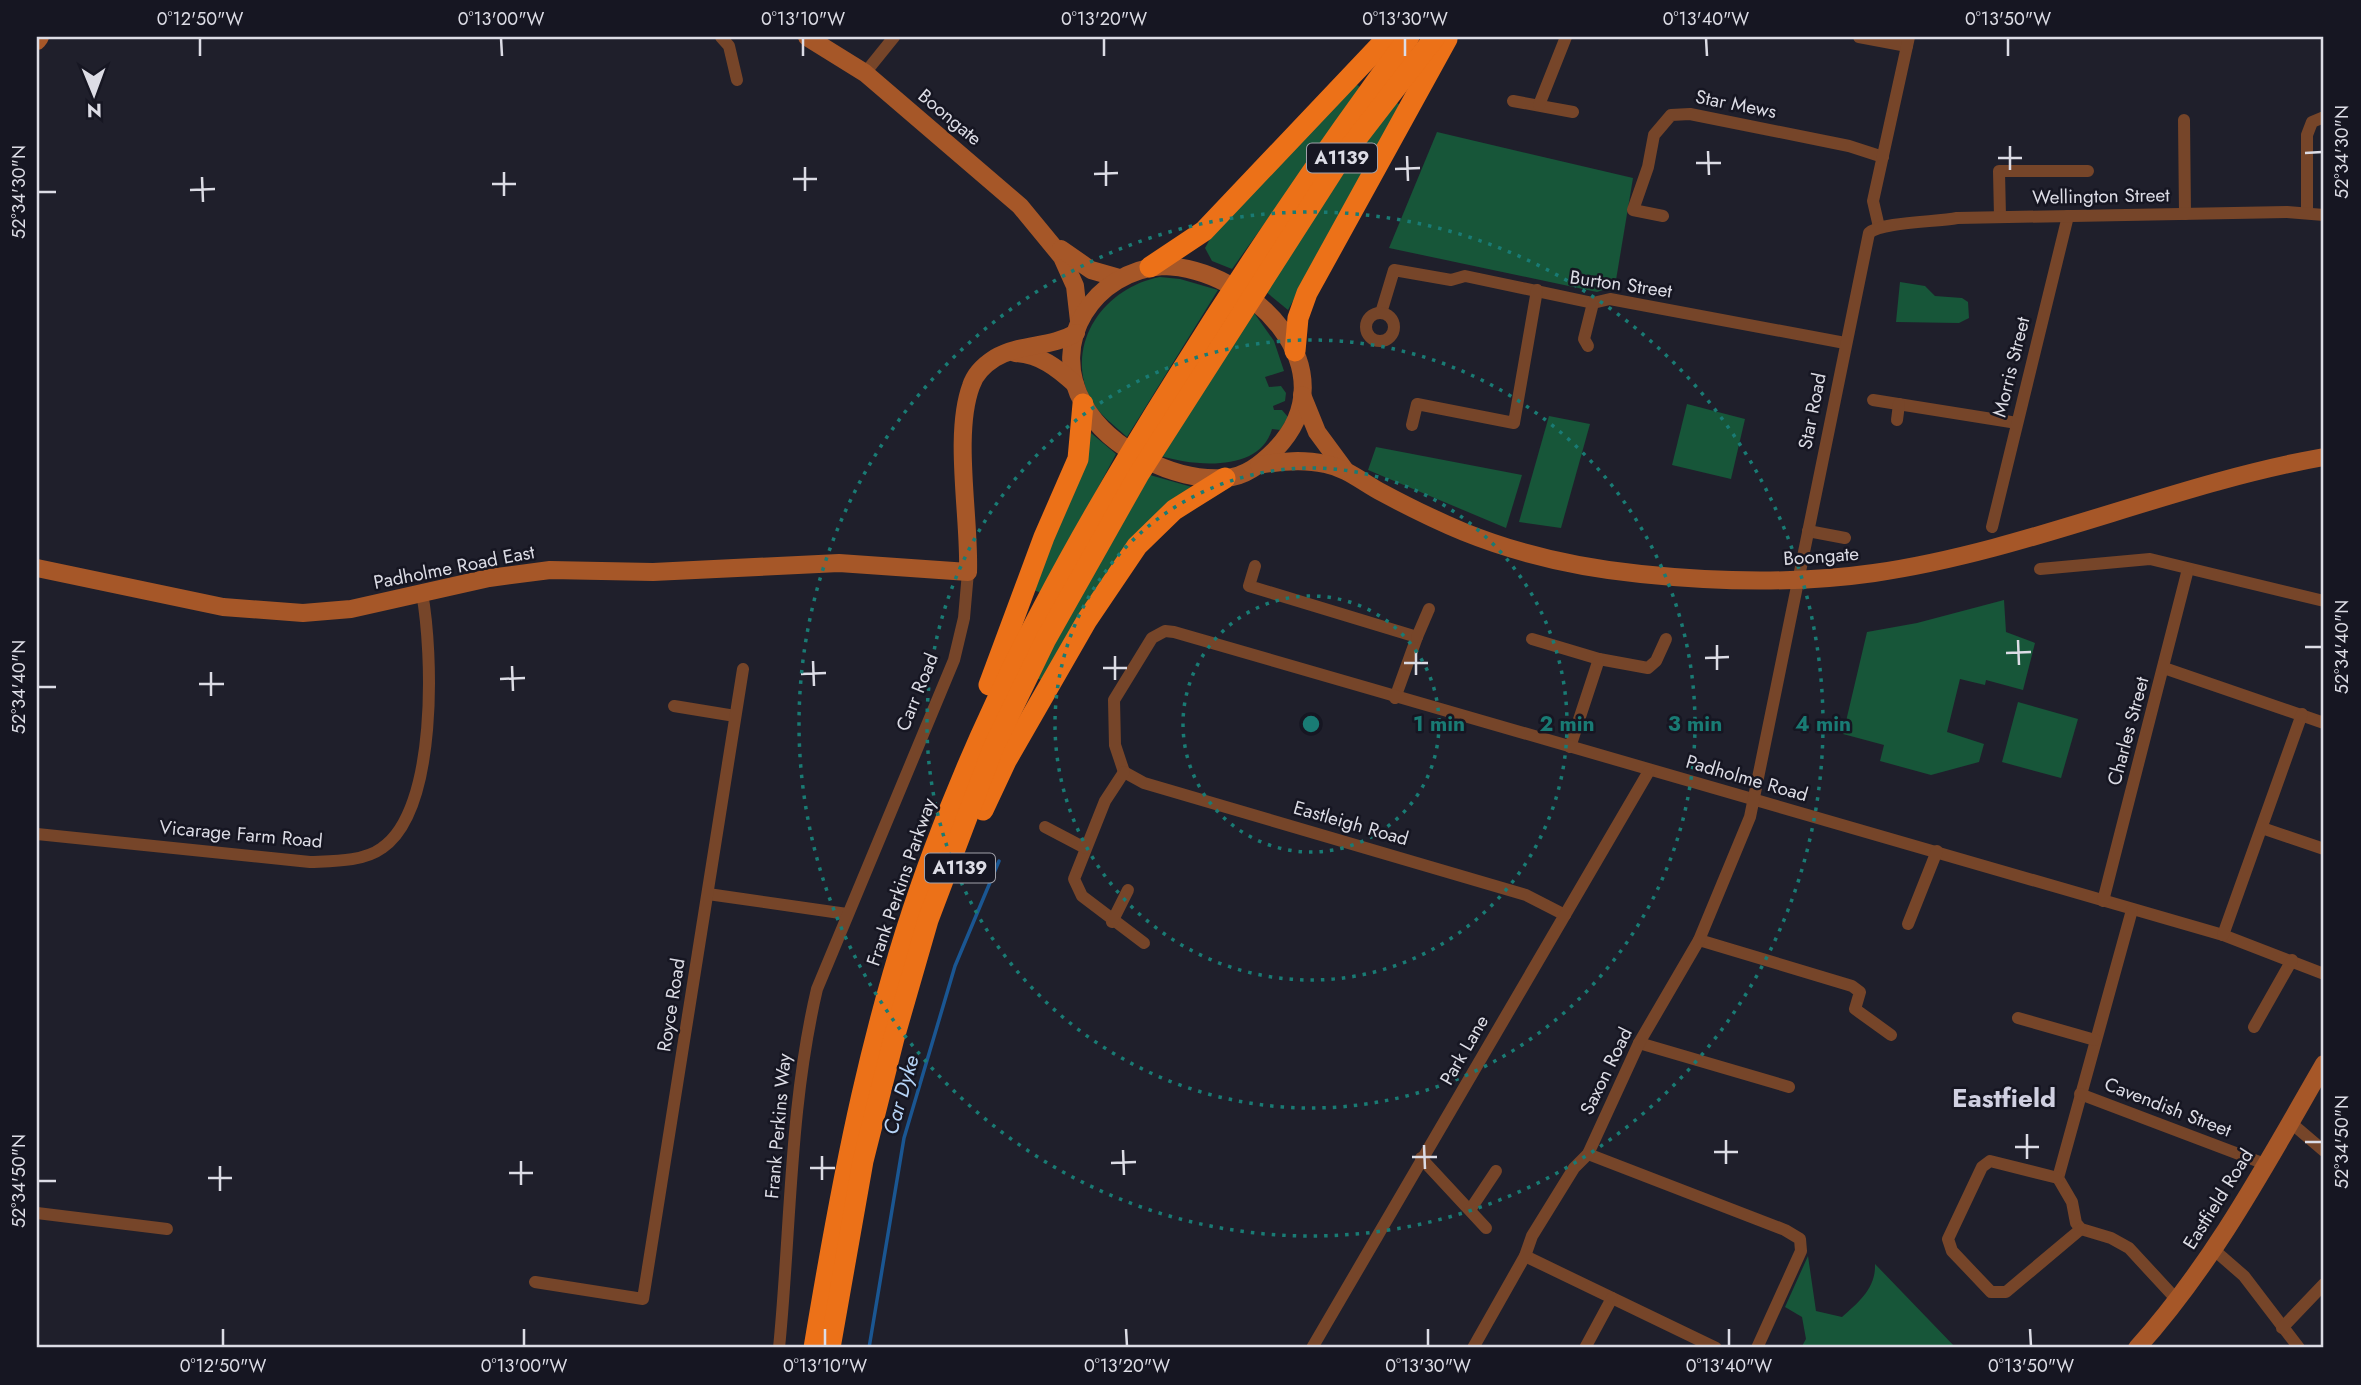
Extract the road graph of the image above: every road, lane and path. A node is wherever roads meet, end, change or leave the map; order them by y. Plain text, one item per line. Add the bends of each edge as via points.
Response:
1 (721, 37) edge
2 (807, 37) edge
3 (894, 37) edge
4 (1388, 37) edge
5 (1409, 37) edge
6 (1435, 37) edge
7 (1448, 37) edge
8 (1566, 37) edge
9 (1858, 37) edge
10 (1908, 41) edge
11 (865, 73) junction
12 (737, 80) dead end
13 (1513, 101) dead end
14 (1539, 105) junction
15 (1573, 112) dead end
16 (2324, 117) edge
17 (2184, 120) dead end
18 (1883, 157) junction
19 (2088, 171) dead end
20 (2306, 213) junction
21 (2185, 214) junction
22 (2324, 215) edge
23 (1663, 216) dead end
24 (2068, 216) junction
25 (2000, 217) junction
26 (1879, 227) junction
27 (1053, 243) junction
28 (1150, 267) junction
29 (1119, 278) junction
30 (1249, 281) junction
31 (1537, 290) junction
32 (1593, 303) junction
33 (1381, 313) dead end
34 (1078, 327) junction
35 (1845, 343) junction
36 (1588, 346) dead end
37 (1295, 351) junction
38 (1008, 353) junction
39 (1075, 384) junction
40 (1302, 395) junction
41 (1873, 400) dead end
42 (1083, 404) junction
43 (1899, 404) junction
44 (1897, 420) dead end
45 (2017, 423) junction
46 (1412, 425) dead end
47 (2318, 459) edge
48 (1259, 465) junction
49 (1345, 470) junction
50 (1225, 478) junction
51 (1992, 527) dead end
52 (1808, 531) junction
53 (1845, 538) dead end
54 (1255, 566) dead end
55 (37, 568) edge
56 (2040, 569) dead end
57 (2188, 569) junction
58 (968, 572) junction
59 (422, 593) junction
60 (2324, 601) edge
61 (1429, 609) dead end
62 (1417, 637) junction
63 (1532, 639) dead end
64 (1665, 639) dead end
65 (1599, 659) junction
66 (2164, 668) junction
67 (743, 669) dead end
68 (1012, 671) junction
69 (1002, 691) junction
70 (1395, 698) junction
71 (674, 706) dead end
72 (2302, 714) junction
73 (735, 716) junction
74 (2324, 723) edge
75 (1570, 747) junction
76 (1649, 771) junction
77 (1124, 772) junction
78 (1755, 800) junction
79 (1045, 827) dead end
80 (2262, 828) junction
81 (37, 834) edge
82 (1084, 849) junction
83 (2324, 849) edge
84 (1937, 851) junction
85 (1128, 890) dead end
86 (708, 894) junction
87 (2103, 901) junction
88 (2132, 910) junction
89 (847, 914) junction
90 (1565, 915) junction
91 (1112, 922) junction
92 (1908, 924) dead end
93 (2223, 935) junction
94 (1699, 940) junction
95 (1144, 943) dead end
96 (2292, 960) junction
97 (2324, 974) edge
98 (2018, 1018) dead end
99 (2254, 1027) dead end
100 (1891, 1035) dead end
101 (894, 1038) junction
102 (2095, 1040) junction
103 (1639, 1043) junction
104 (2324, 1064) edge
105 (1789, 1087) dead end
106 (2080, 1094) junction
107 (2290, 1122) junction
108 (2324, 1151) edge
109 (1587, 1154) junction
110 (1421, 1158) junction
111 (2265, 1164) junction
112 (1496, 1171) dead end
113 (2058, 1178) junction
114 (1470, 1210) junction
115 (37, 1213) edge
116 (1486, 1228) dead end
117 (167, 1229) dead end
118 (2081, 1229) junction
119 (2213, 1250) junction
120 (1525, 1256) junction
121 (535, 1282) dead end
122 (2324, 1284) edge
123 (1612, 1298) junction
124 (2177, 1300) junction
125 (2282, 1328) junction
126 (779, 1348) edge
127 (814, 1348) edge
128 (830, 1348) edge
129 (1312, 1348) edge
130 (1473, 1348) edge
131 (1585, 1348) edge
132 (1716, 1348) edge
133 (1758, 1348) edge
134 (2137, 1348) edge
135 (2299, 1348) edge

1 - 12 street via 729,46
2 - 11 street, Boongate
3 - 11 street
4 - 28 highway, A1139 via 1204,231
5 - 30 highway, A1139 via 1324,151
6 - 30 highway, A1139
7 - 37 highway, A1139 via 1307,293 1298,318
8 - 14 street
9 - 10 street
10 - 18 street
11 - 27 street, Boongate via 1020,206
13 - 14 street
14 - 15 street
16 - 20 street via 2312,122 2307,135
17 - 21 street
18 - 23 street, Star Mews via 1849,146 1681,113 1658,128 1655,162 1633,210
18 - 26 street via 1873,201
19 - 25 street via 1999,172
20 - 21 street, Wellington Street
20 - 22 street, Wellington Street
21 - 24 street, Wellington Street
24 - 25 street, Wellington Street
24 - 45 street, Morris Street
25 - 26 street, Wellington Street
26 - 35 street, Star Road via 1866,240
27 - 29 street, Boongate via 1083,265
27 - 34 street, Boongate via 1072,276
28 - 29 street
28 - 37 street via 1191,269 1243,292 1272,316
29 - 34 street via 1092,300
30 - 68 highway, Frank Perkins Parkway / A1139 via 1131,469 1090,558
31 - 32 street, Burton Street
31 - 33 street, Burton Street via 1465,276 1451,280 1394,270
31 - 46 street via 1520,425 1417,404
32 - 35 street, Burton Street via 1610,299
32 - 36 street via 1584,340
34 - 38 street, Carr Road via 1053,343 1022,346
34 - 39 street via 1073,355
35 - 52 street, Star Road
37 - 40 street
38 - 39 street via 1034,355
38 - 58 street, Carr Road via 981,369 968,397 964,435
39 - 42 street
40 - 48 street via 1281,444
40 - 49 street, Boongate via 1317,432
41 - 43 street
42 - 50 street via 1144,458 1192,477
42 - 68 highway, A1139 via 1078,458 1044,537
43 - 44 street
43 - 45 street
45 - 51 street, Morris Street
47 - 49 street, Boongate via 1948,559 1836,577 1771,580 1642,574 1546,558 1464,532
48 - 49 street, Boongate via 1307,461
48 - 50 street
50 - 101 highway, A1139 via 1174,510 1137,546 1087,620 1006,761 972,835
52 - 53 street
52 - 78 street, Star Road
54 - 62 street via 1250,586
55 - 59 street, Padholme Road East via 263,612 351,609
56 - 57 street via 2150,559
57 - 60 street
57 - 66 street, Charles Street
58 - 59 street, Padholme Road East via 839,563 653,572 550,570
58 - 89 street, Carr Road via 954,660
59 - 81 street, Vicarage Farm Road via 430,633 423,759 409,814 381,850 344,860 310,862
61 - 62 street
62 - 70 street
63 - 65 street
64 - 65 street via 1648,668
65 - 75 street
66 - 72 street
66 - 87 street, Charles Street
67 - 73 street, Royce Road
68 - 69 highway, Frank Perkins Parkway / A1139
68 - 69 highway, A1139
69 - 101 highway, Frank Perkins Parkway / A1139 via 994,746 928,920
69 - 127 highway, Frank Perkins Parkway / A1139 via 973,727 965,771 898,954 866,1068
70 - 75 street, Padholme Road
70 - 77 street, Padholme Road via 1174,632 1157,633 1114,700 1115,745
71 - 73 street
72 - 74 street
72 - 80 street
73 - 86 street, Royce Road
75 - 76 street, Padholme Road
76 - 78 street, Padholme Road
76 - 90 street, Park Lane
77 - 82 street
77 - 90 street, Eastleigh Road via 1144,783 1526,895
78 - 84 street, Padholme Road
78 - 94 street, Saxon Road
79 - 82 street
80 - 83 street
80 - 93 street
82 - 91 street via 1074,879 1082,896
84 - 87 street, Padholme Road
84 - 92 street
85 - 91 street
86 - 89 street
86 - 121 street, Royce Road via 643,1299
87 - 88 street, Padholme Road
88 - 93 street, Padholme Road
88 - 102 street, Cavendish Street
89 - 126 street, Frank Perkins Way via 817,989 805,1040 792,1140
90 - 110 street, Park Lane
91 - 95 street
93 - 96 street, Padholme Road
94 - 100 street via 1852,986 1860,992 1855,1009
94 - 103 street, Saxon Road
96 - 97 street, Padholme Road
96 - 99 street
98 - 102 street
101 - 128 highway, Frank Perkins Parkway / A1139 via 863,1161
102 - 106 street, Cavendish Street
103 - 105 street
103 - 109 street, Saxon Road
104 - 107 street, Eastfield Road
106 - 111 street, Cavendish Street via 2190,1142
106 - 113 street
107 - 108 street
107 - 111 street, Eastfield Road
109 - 120 street, Saxon Road via 1532,1236
109 - 133 street via 1800,1239 1801,1251
110 - 114 street
110 - 129 street, Park Lane
111 - 119 street, Eastfield Road
112 - 114 street
113 - 118 street
113 - 118 street via 1990,1161 1982,1167 1948,1239 1952,1251 1991,1292 2006,1292
114 - 116 street
115 - 117 street
118 - 124 street via 2129,1248
119 - 124 street, Eastfield Road
119 - 125 street via 2244,1276
120 - 123 street
120 - 130 street, Saxon Road
122 - 125 street
123 - 131 street
123 - 132 street
124 - 134 street, Eastfield Road
125 - 135 street

